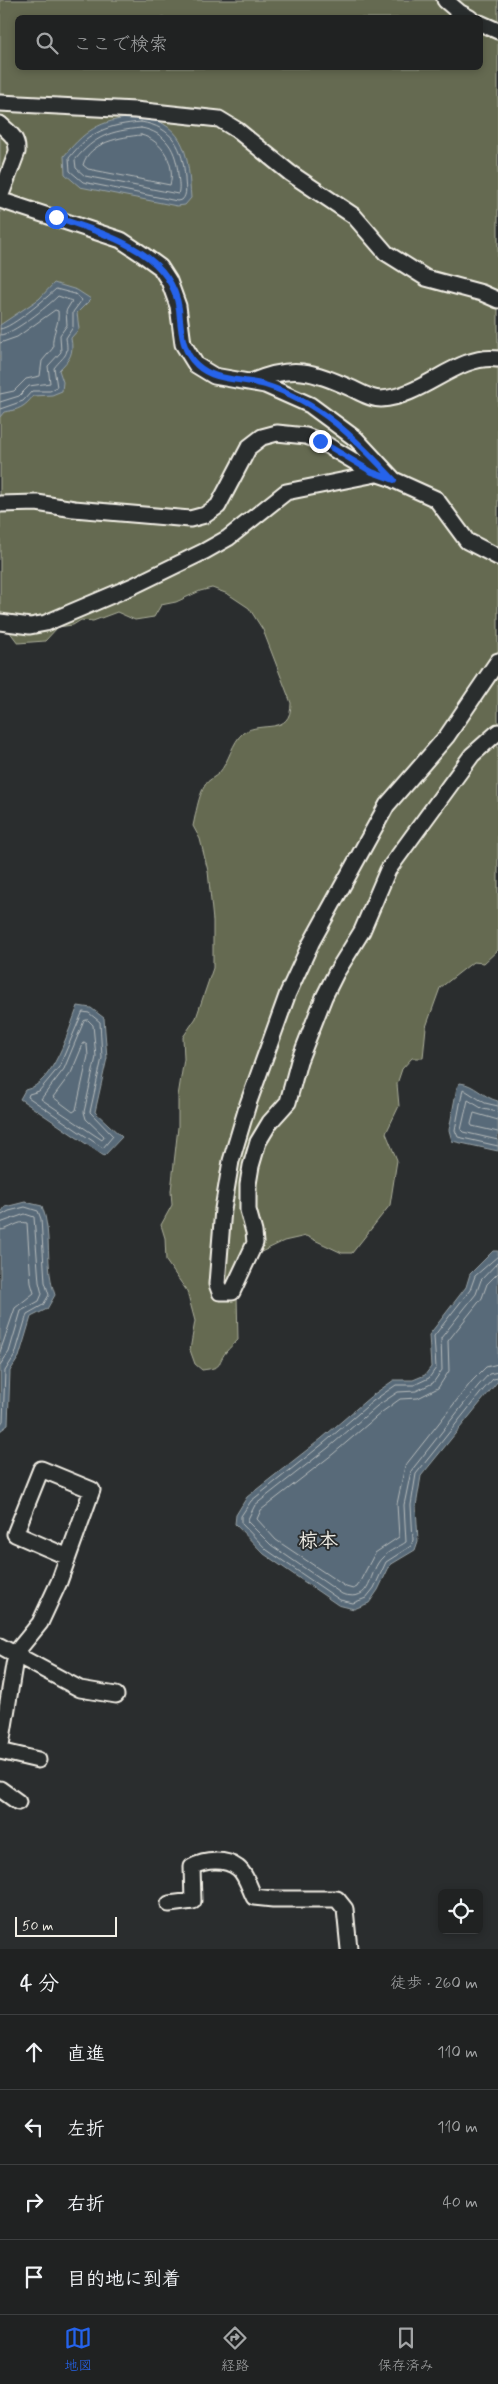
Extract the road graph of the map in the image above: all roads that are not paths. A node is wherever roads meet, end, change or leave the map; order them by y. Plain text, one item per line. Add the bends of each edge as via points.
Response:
1 (445, 0) edge
2 (464, 15) edge
3 (483, 24) edge
4 (498, 31) edge
5 (0, 103) edge
6 (0, 124) edge
7 (0, 199) edge
8 (498, 300) edge
9 (498, 359) edge
10 (251, 382) junction
11 (376, 474) junction
12 (394, 480) junction
13 (0, 504) edge
14 (498, 557) edge
15 (0, 622) edge
16 (498, 661) edge
17 (498, 732) edge
18 (68, 1557) dead end
19 (0, 1646) edge
20 (17, 1655) junction
21 (116, 1695) dead end
22 (0, 1751) edge
23 (38, 1760) dead end
24 (0, 1789) edge
25 (18, 1802) dead end
26 (170, 1904) dead end
27 (349, 1949) edge

1 - 2 street
3 - 4 street
5 - 8 street via 135,110 219,119 354,216 386,253 426,278
6 - 7 street via 13,135 17,152
7 - 10 street via 121,240 148,258 160,267 169,281 178,306 183,344 196,365 214,376
9 - 10 street via 480,358 416,391 394,398 378,399 300,371 274,372
10 - 12 street via 310,405 356,439
11 - 12 street
11 - 13 street via 320,441 277,433 262,437 249,447 218,506 205,515 190,519 37,503
11 - 15 street via 286,492 228,538 133,586 46,623 30,626
12 - 14 street via 436,499 467,541
16 - 17 street via 446,736 387,805 311,943 288,993 231,1161 223,1209 217,1284 220,1292 234,1290 252,1253 254,1232 248,1210 250,1166 258,1142 288,1102 299,1061 336,973 362,931 388,870 472,755
18 - 20 street via 15,1534 41,1469 92,1490 59,1582 40,1623
19 - 20 street
20 - 21 street via 80,1689
20 - 22 street
22 - 23 street
24 - 25 street
26 - 27 street via 193,1901 192,1867 201,1862 228,1863 239,1869 254,1897 337,1899 345,1909

